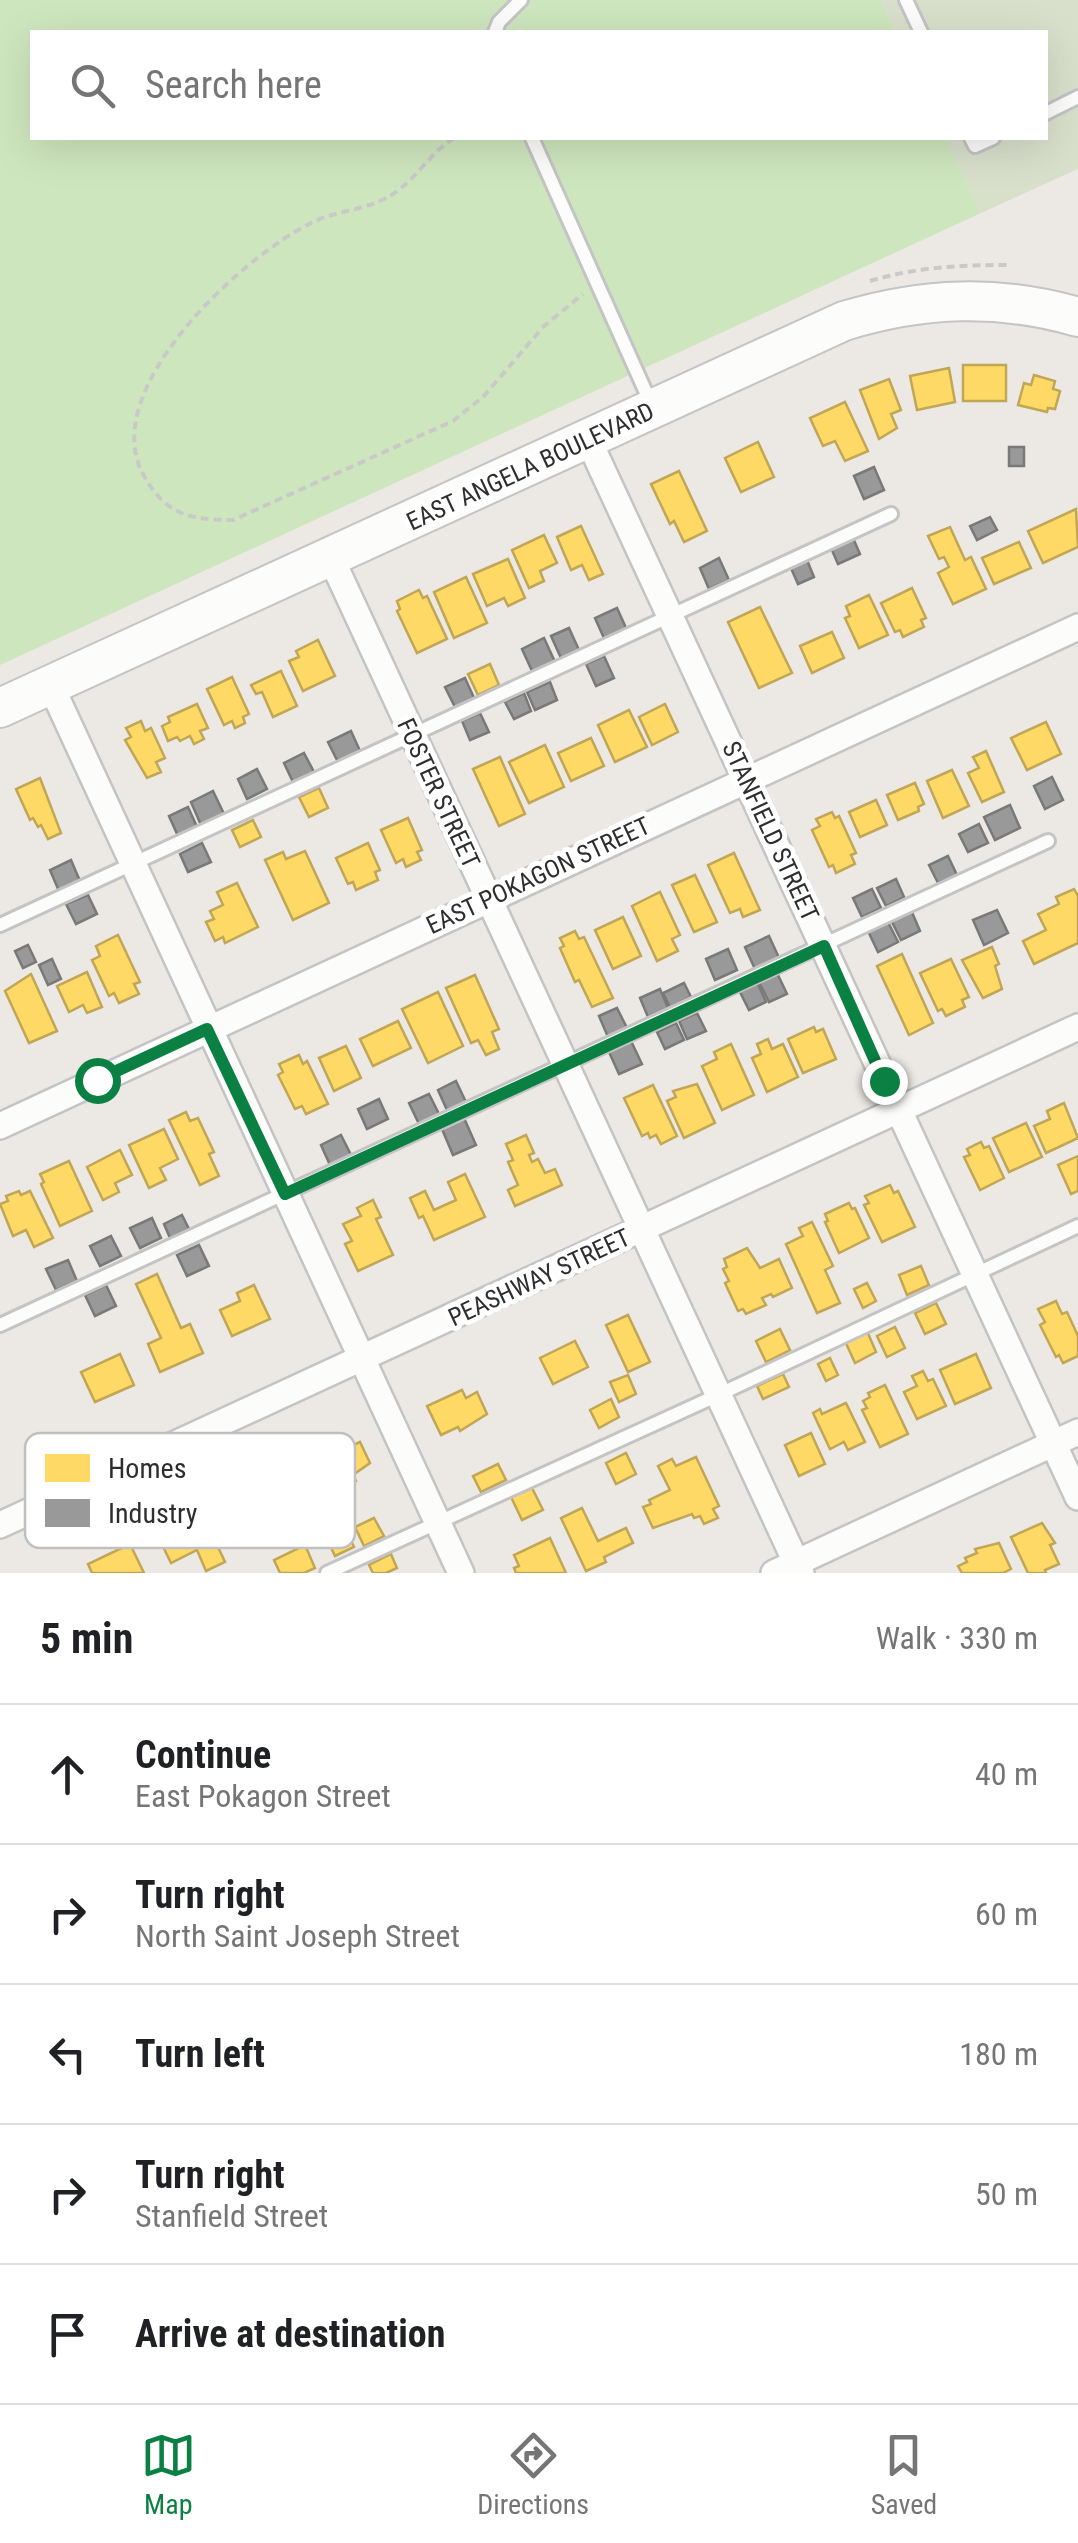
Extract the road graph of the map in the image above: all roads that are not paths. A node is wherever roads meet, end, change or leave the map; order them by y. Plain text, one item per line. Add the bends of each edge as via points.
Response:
1 (522, 0) edge
2 (906, 0) edge
3 (496, 30) edge
4 (920, 30) edge
5 (1078, 97) edge
6 (1048, 111) edge
7 (533, 140) edge
8 (1078, 317) edge
9 (653, 409) junction
10 (588, 439) junction
11 (891, 514) dead end
12 (331, 558) junction
13 (672, 616) junction
14 (1078, 627) edge
15 (50, 686) junction
16 (0, 708) edge
17 (412, 736) junction
18 (746, 779) junction
19 (1048, 840) dead end
20 (132, 866) junction
21 (488, 898) junction
22 (0, 926) edge
23 (824, 946) junction
24 (1078, 1026) edge
25 (207, 1029) junction
26 (565, 1065) junction
27 (898, 1110) junction
28 (0, 1126) edge
29 (285, 1194) junction
30 (1078, 1226) edge
31 (642, 1230) junction
32 (975, 1274) junction
33 (0, 1325) edge
34 (360, 1360) junction
35 (718, 1395) junction
36 (1078, 1432) edge
37 (202, 1433) edge
38 (1053, 1444) junction
39 (1078, 1497) edge
40 (25, 1514) edge
41 (437, 1522) junction
42 (0, 1526) edge
43 (790, 1570) edge
44 (327, 1573) edge
45 (460, 1573) edge

1 - 3 lane
2 - 4 lane
5 - 6 lane
7 - 9 lane
8 - 9 main road, EAST ANGELA BOULEVARD via 994,300 876,312
9 - 10 main road, EAST ANGELA BOULEVARD
10 - 12 main road, EAST ANGELA BOULEVARD
10 - 13 street, STANFIELD STREET
11 - 13 lane
12 - 15 main road, EAST ANGELA BOULEVARD
12 - 17 street, FOSTER STREET
13 - 17 lane
13 - 18 street, STANFIELD STREET
14 - 18 street, EAST POKAGON STREET
15 - 16 main road, EAST ANGELA BOULEVARD
15 - 20 street
17 - 20 lane
17 - 21 street, FOSTER STREET
18 - 21 street, EAST POKAGON STREET
18 - 23 street, STANFIELD STREET
19 - 23 lane
20 - 22 lane
20 - 25 street
21 - 25 street, EAST POKAGON STREET
21 - 26 street, FOSTER STREET
23 - 26 lane
23 - 27 street, STANFIELD STREET
24 - 27 street, PEASHWAY STREET
25 - 28 street, EAST POKAGON STREET
25 - 29 street
26 - 29 lane
26 - 31 street, FOSTER STREET
27 - 31 street, PEASHWAY STREET
27 - 32 street, STANFIELD STREET
29 - 33 lane
29 - 34 street
30 - 32 lane
31 - 34 street, PEASHWAY STREET
31 - 35 street, FOSTER STREET
32 - 35 lane
32 - 38 street, STANFIELD STREET
34 - 37 street, PEASHWAY STREET
34 - 41 street
35 - 41 lane
35 - 43 street, FOSTER STREET
36 - 38 street
38 - 39 street, STANFIELD STREET
38 - 43 street
40 - 42 street, PEASHWAY STREET
41 - 44 lane
41 - 45 street

